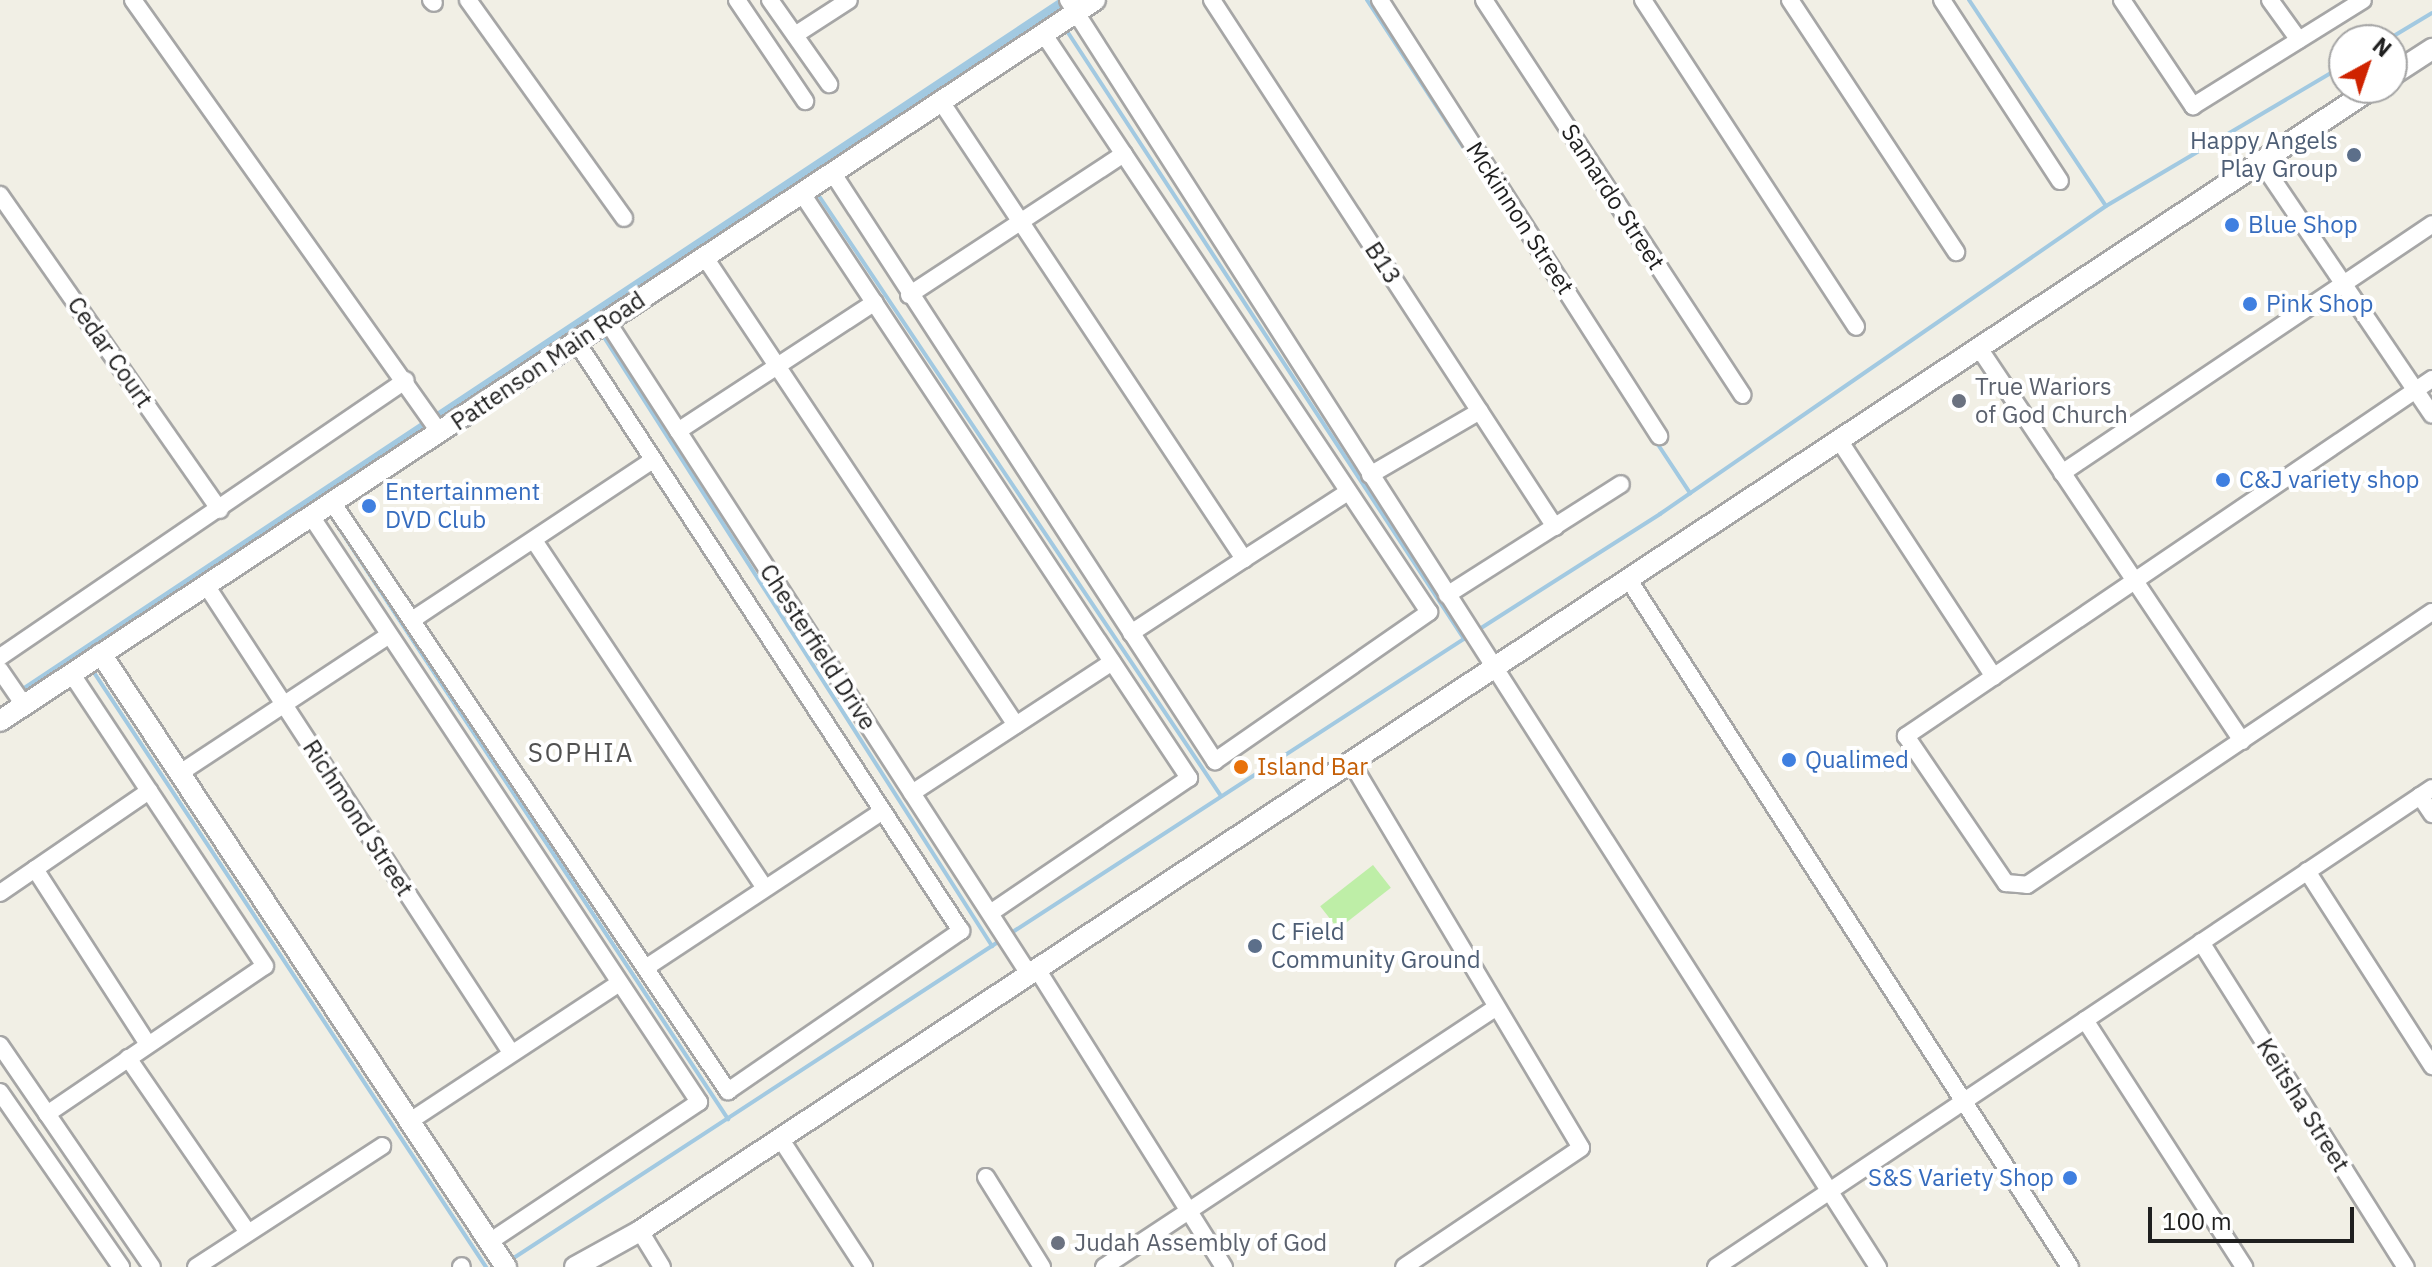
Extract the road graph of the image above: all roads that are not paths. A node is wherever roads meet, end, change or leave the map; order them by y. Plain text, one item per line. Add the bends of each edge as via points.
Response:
1 (133, 0) edge
2 (468, 0) edge
3 (737, 0) edge
4 (770, 0) edge
5 (849, 0) edge
6 (1095, 0) edge
7 (1212, 0) edge
8 (1380, 0) edge
9 (1484, 0) edge
10 (1643, 0) edge
11 (1790, 0) edge
12 (1942, 0) edge
13 (2122, 0) edge
14 (2270, 0) edge
15 (2363, 0) edge
16 (1072, 10) edge
17 (1047, 30) junction
18 (795, 35) junction
19 (2299, 40) junction
20 (2432, 49) edge
21 (2408, 65) edge
22 (829, 84) dead end
23 (940, 100) junction
24 (805, 101) dead end
25 (2349, 104) edge
26 (1124, 154) junction
27 (2261, 162) junction
28 (830, 174) junction
29 (2060, 181) dead end
30 (804, 190) junction
31 (0, 195) edge
32 (624, 218) dead end
33 (1021, 221) junction
34 (2432, 224) edge
35 (1956, 252) dead end
36 (704, 256) junction
37 (2343, 283) junction
38 (909, 295) junction
39 (875, 302) junction
40 (607, 321) junction
41 (1856, 327) dead end
42 (576, 341) junction
43 (1979, 348) junction
44 (777, 366) junction
45 (2432, 379) edge
46 (406, 380) junction
47 (2415, 390) junction
48 (1742, 395) dead end
49 (1480, 411) junction
50 (2432, 415) edge
51 (437, 428) junction
52 (678, 431) junction
53 (1659, 436) dead end
54 (1839, 440) junction
55 (653, 460) junction
56 (2062, 473) junction
57 (1370, 475) junction
58 (1621, 484) dead end
59 (1348, 492) junction
60 (332, 502) junction
61 (220, 510) junction
62 (311, 516) junction
63 (1555, 527) junction
64 (535, 542) junction
65 (1244, 559) junction
66 (1629, 580) junction
67 (2135, 581) junction
68 (206, 585) junction
69 (1447, 595) junction
70 (2432, 612) edge
71 (412, 620) junction
72 (1131, 633) junction
73 (388, 636) junction
74 (101, 654) junction
75 (0, 657) edge
76 (1112, 662) junction
77 (1493, 669) junction
78 (0, 670) edge
79 (72, 674) junction
80 (1994, 677) junction
81 (19, 698) junction
82 (285, 706) junction
83 (0, 721) edge
84 (1016, 725) junction
85 (2242, 741) junction
86 (1351, 762) junction
87 (180, 773) junction
88 (149, 791) junction
89 (2426, 792) edge
90 (912, 793) junction
91 (881, 812) junction
92 (2432, 814) edge
93 (35, 869) junction
94 (2307, 871) junction
95 (764, 887) junction
96 (0, 893) edge
97 (990, 913) junction
98 (2201, 942) junction
99 (647, 967) junction
100 (1033, 972) junction
101 (619, 983) junction
102 (1495, 1008) junction
103 (2085, 1020) junction
104 (147, 1043) junction
105 (0, 1045) edge
106 (510, 1051) junction
107 (128, 1058) junction
108 (2432, 1066) edge
109 (0, 1092) edge
110 (1964, 1101) junction
111 (47, 1114) junction
112 (410, 1121) junction
113 (780, 1138) junction
114 (382, 1146) dead end
115 (986, 1177) dead end
116 (1829, 1192) junction
117 (1190, 1213) junction
118 (246, 1230) junction
119 (640, 1231) junction
120 (490, 1244) junction
121 (121, 1267) edge
122 (152, 1267) edge
123 (196, 1267) edge
124 (506, 1267) edge
125 (575, 1267) edge
126 (662, 1267) edge
127 (864, 1267) edge
128 (1042, 1267) edge
129 (1104, 1267) edge
130 (1224, 1267) edge
131 (1404, 1267) edge
132 (1716, 1267) edge
133 (1878, 1267) edge
134 (2070, 1267) edge
135 (2244, 1267) edge
136 (2406, 1267) edge

1 - 46 street
2 - 32 street
3 - 24 street
4 - 18 street
5 - 18 street
6 - 16 street, Pattenson Main Road
7 - 49 street, B13
8 - 53 street, Mckinnon Street
9 - 48 street, Samardo Street
10 - 41 street
11 - 35 street
12 - 29 street
13 - 19 street via 2193,106
14 - 19 street
15 - 19 street
16 - 17 street, Pattenson Main Road
16 - 57 street
17 - 23 street, Pattenson Main Road
17 - 26 street
18 - 22 street
20 - 21 street
23 - 28 street, Pattenson Main Road
23 - 33 street
25 - 27 street
26 - 33 street
26 - 59 street
27 - 37 street
27 - 43 street
28 - 30 street, Pattenson Main Road
28 - 38 street
30 - 36 street, Pattenson Main Road
30 - 39 street
31 - 61 street, Cedar Court
33 - 38 street
33 - 65 street
34 - 37 street
36 - 40 street, Pattenson Main Road
36 - 44 street
37 - 47 street
37 - 56 street
38 - 72 street
39 - 44 street
39 - 76 street
40 - 42 street, Pattenson Main Road
40 - 52 street, Chesterfield Drive
42 - 51 street, Pattenson Main Road
42 - 55 street, Chesterfield Drive
43 - 54 street
43 - 56 street
44 - 52 street
44 - 84 street
45 - 47 street
46 - 51 street
46 - 61 street
47 - 50 street
47 - 67 street
49 - 57 street
49 - 63 street, B13
51 - 60 street, Pattenson Main Road
52 - 90 street, Chesterfield Drive
54 - 66 street
54 - 80 street
55 - 64 street
55 - 91 street, Chesterfield Drive
56 - 67 street
57 - 69 street
58 - 63 street
59 - 65 street
59 - 72 street via 1429,612 1215,761
60 - 62 street, Pattenson Main Road
60 - 71 street
61 - 75 street
62 - 68 street, Pattenson Main Road
62 - 73 street
63 - 69 street
64 - 71 street
64 - 95 street
65 - 72 street
66 - 77 street
66 - 110 street
67 - 80 street
67 - 85 street
68 - 74 street, Pattenson Main Road
68 - 82 street, Richmond Street
69 - 77 street
70 - 85 street
71 - 99 street
73 - 82 street
73 - 101 street
74 - 79 street, Pattenson Main Road
74 - 87 street
76 - 84 street
76 - 97 street via 1189,778
77 - 86 street
77 - 116 street
78 - 81 street
79 - 81 street, Pattenson Main Road
79 - 88 street
80 - 85 street via 1906,736 2006,883 2037,881
81 - 83 street, Pattenson Main Road
82 - 87 street
82 - 106 street, Richmond Street
84 - 90 street
86 - 100 street
86 - 102 street
87 - 112 street
88 - 93 street
88 - 104 street via 265,966
89 - 92 street
89 - 94 street
90 - 97 street, Chesterfield Drive
91 - 95 street
91 - 99 street, Chesterfield Drive via 961,931 728,1091
93 - 96 street
93 - 104 street
94 - 98 street
94 - 108 street
95 - 99 street
97 - 100 street, Chesterfield Drive
98 - 103 street
98 - 136 street, Keitsha Street
100 - 113 street
100 - 117 street, Chesterfield Drive
101 - 106 street
101 - 120 street via 699,1102
102 - 117 street
102 - 131 street via 1581,1148
103 - 110 street
103 - 135 street
104 - 107 street
105 - 111 street
106 - 112 street
107 - 111 street
107 - 118 street
109 - 121 street
110 - 116 street
110 - 134 street
111 - 122 street
112 - 120 street
113 - 119 street
113 - 127 street
114 - 118 street
115 - 128 street
116 - 132 street
116 - 133 street
117 - 129 street
117 - 130 street, Chesterfield Drive
118 - 123 street
119 - 125 street
119 - 126 street
120 - 124 street

